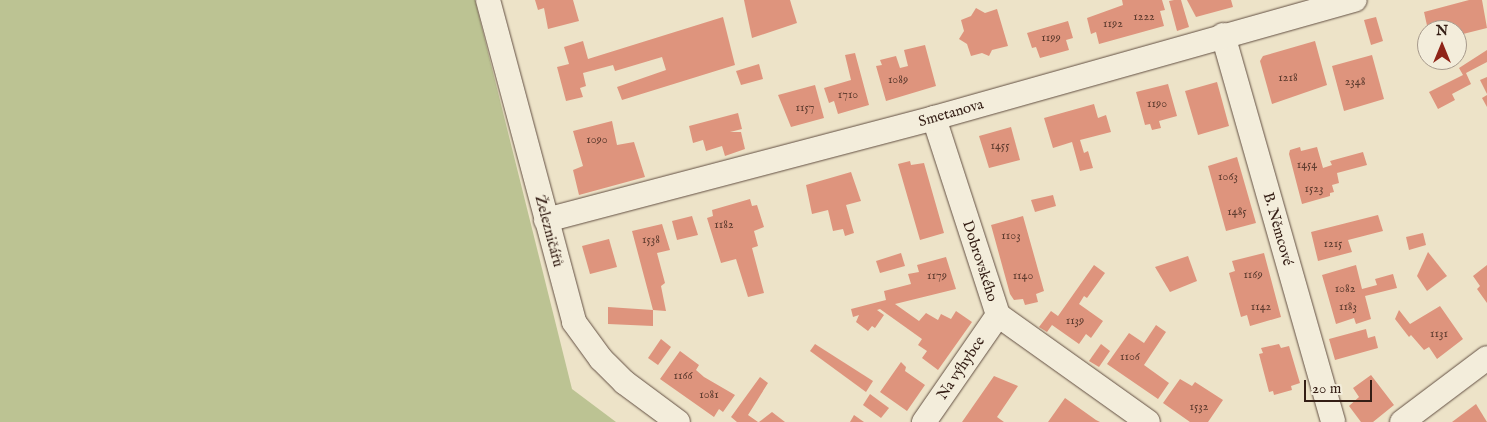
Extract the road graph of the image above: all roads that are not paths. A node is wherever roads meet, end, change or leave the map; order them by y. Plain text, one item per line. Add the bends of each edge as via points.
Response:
1 (488, 0) edge
2 (1355, 0) edge
3 (1223, 35) junction
4 (934, 118) junction
5 (546, 220) junction
6 (998, 315) junction
7 (1487, 358) edge
8 (678, 422) edge
9 (924, 422) edge
10 (1148, 422) edge
11 (1333, 422) edge
12 (1402, 422) edge

1 - 5 street, Železničářů
2 - 3 street, Smetanova
3 - 4 street, Smetanova
3 - 11 street, B. Němcové
4 - 5 street, Smetanova
4 - 6 street, Dobrovského
5 - 8 street, Železničářů via 574,322 601,359 624,382
6 - 9 street, Na výhybce
6 - 10 street, Dobrovského
7 - 12 street

